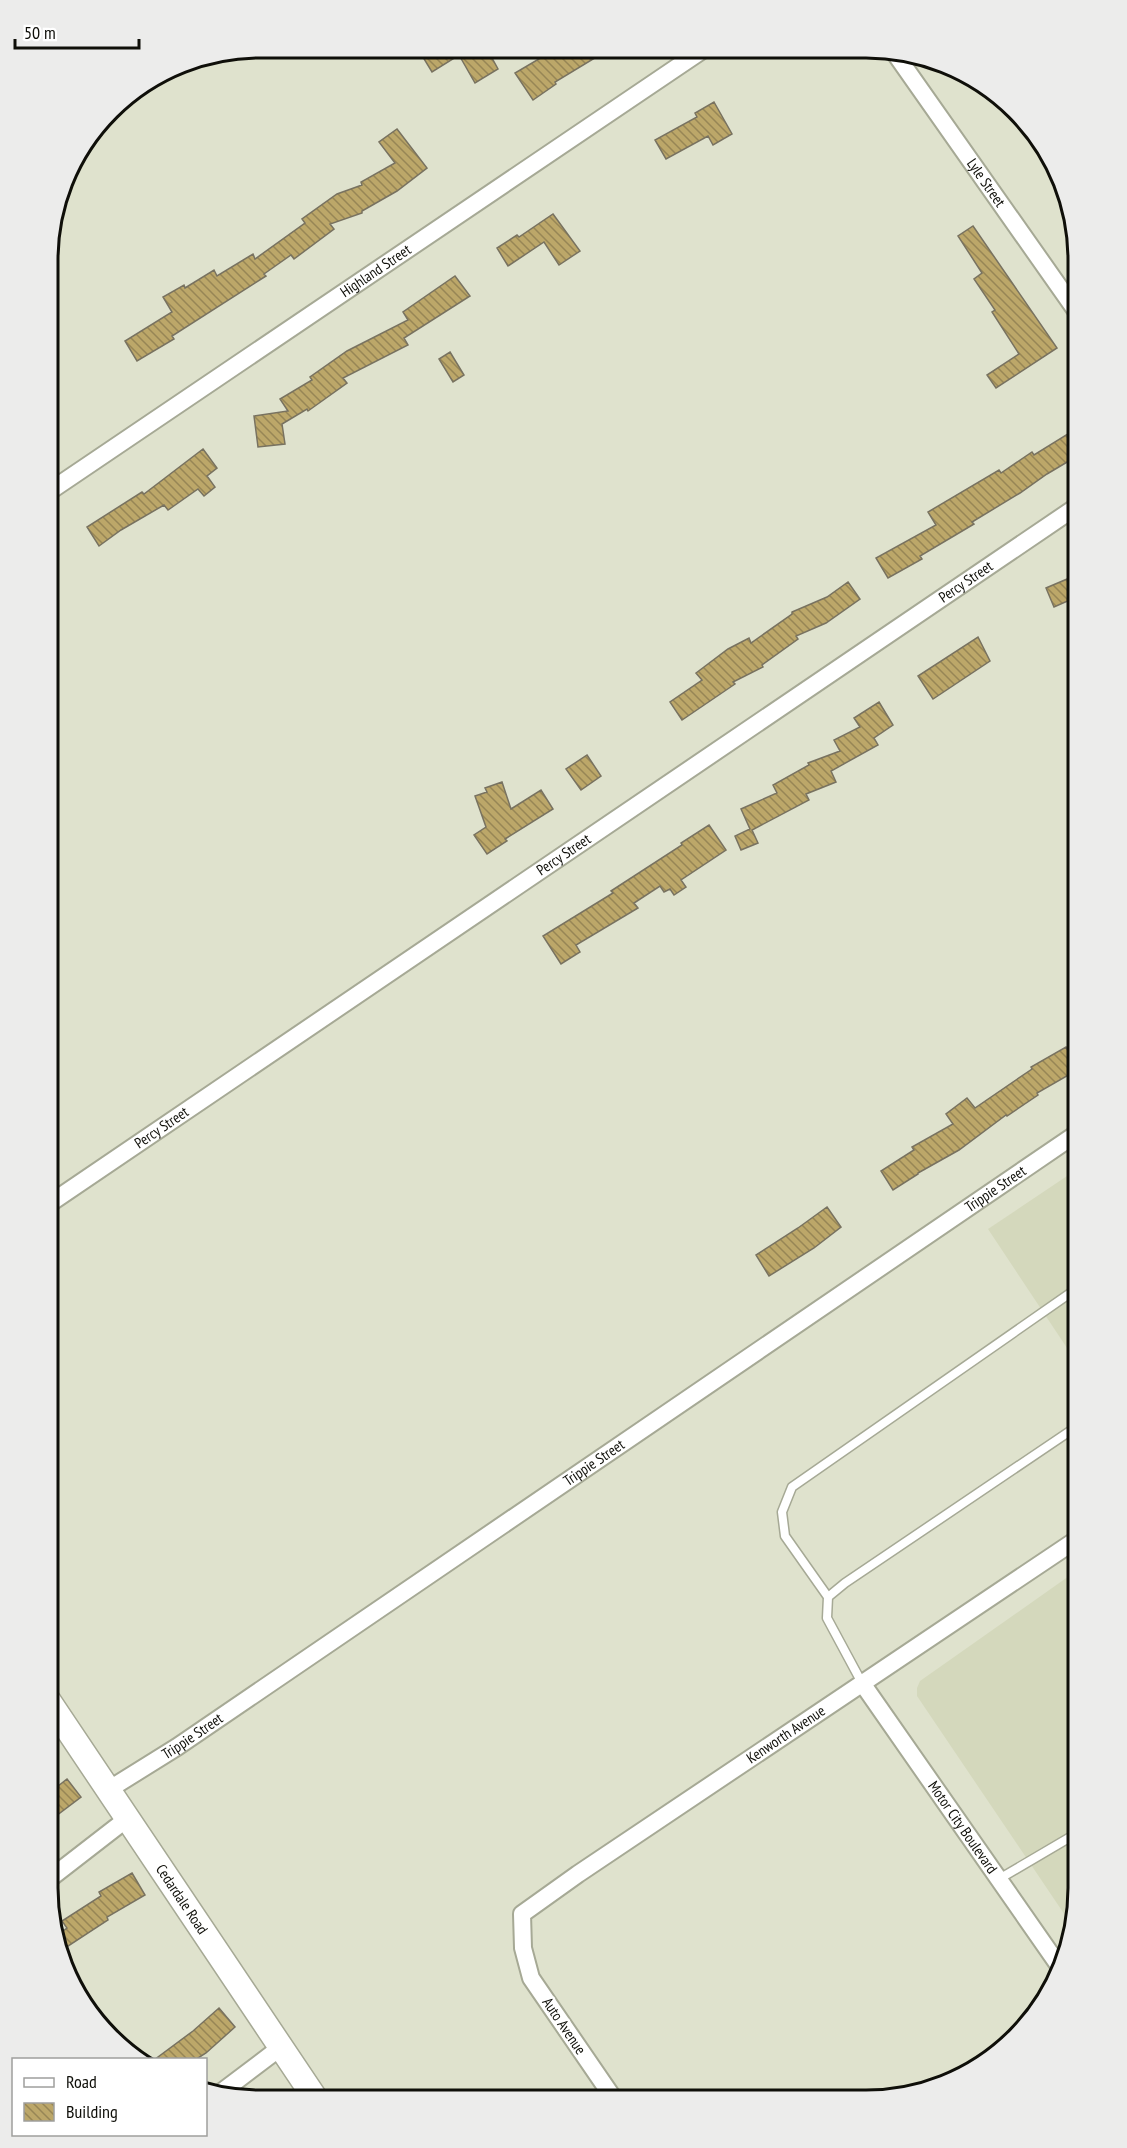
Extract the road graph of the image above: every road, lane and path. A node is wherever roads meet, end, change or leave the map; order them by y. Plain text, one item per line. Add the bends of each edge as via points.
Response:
1 (691, 58) edge
2 (900, 61) edge
3 (1069, 301) edge
4 (58, 486) edge
5 (1069, 512) edge
6 (1068, 1139) edge
7 (58, 1198) edge
8 (1068, 1294) edge
9 (1068, 1432) edge
10 (1068, 1545) edge
11 (828, 1597) junction
12 (862, 1683) junction
13 (58, 1715) edge
14 (108, 1790) junction
15 (128, 1818) junction
16 (1068, 1838) edge
17 (58, 1872) edge
18 (999, 1879) junction
19 (523, 1948) joint
20 (1055, 1960) edge
21 (281, 2047) junction
22 (228, 2087) edge
23 (310, 2090) edge
24 (608, 2090) edge

1 - 4 street, Highland Street
2 - 3 street, Lyle Street
5 - 7 street, Percy Street
6 - 14 street, Trippie Street via 177,1747
8 - 11 lane via 792,1487 782,1512 785,1536
9 - 11 lane
10 - 12 street, Kenworth Avenue
11 - 12 lane via 826,1618
12 - 18 street, Motor City Boulevard
12 - 19 street, Kenworth Avenue via 522,1914
13 - 14 street, Cedardale Road
14 - 15 street, Cedardale Road
15 - 17 street
15 - 21 street, Cedardale Road
16 - 18 lane
18 - 20 street, Motor City Boulevard
19 - 24 street, Auto Avenue via 531,1978
21 - 22 street
21 - 23 street, Cedardale Road

